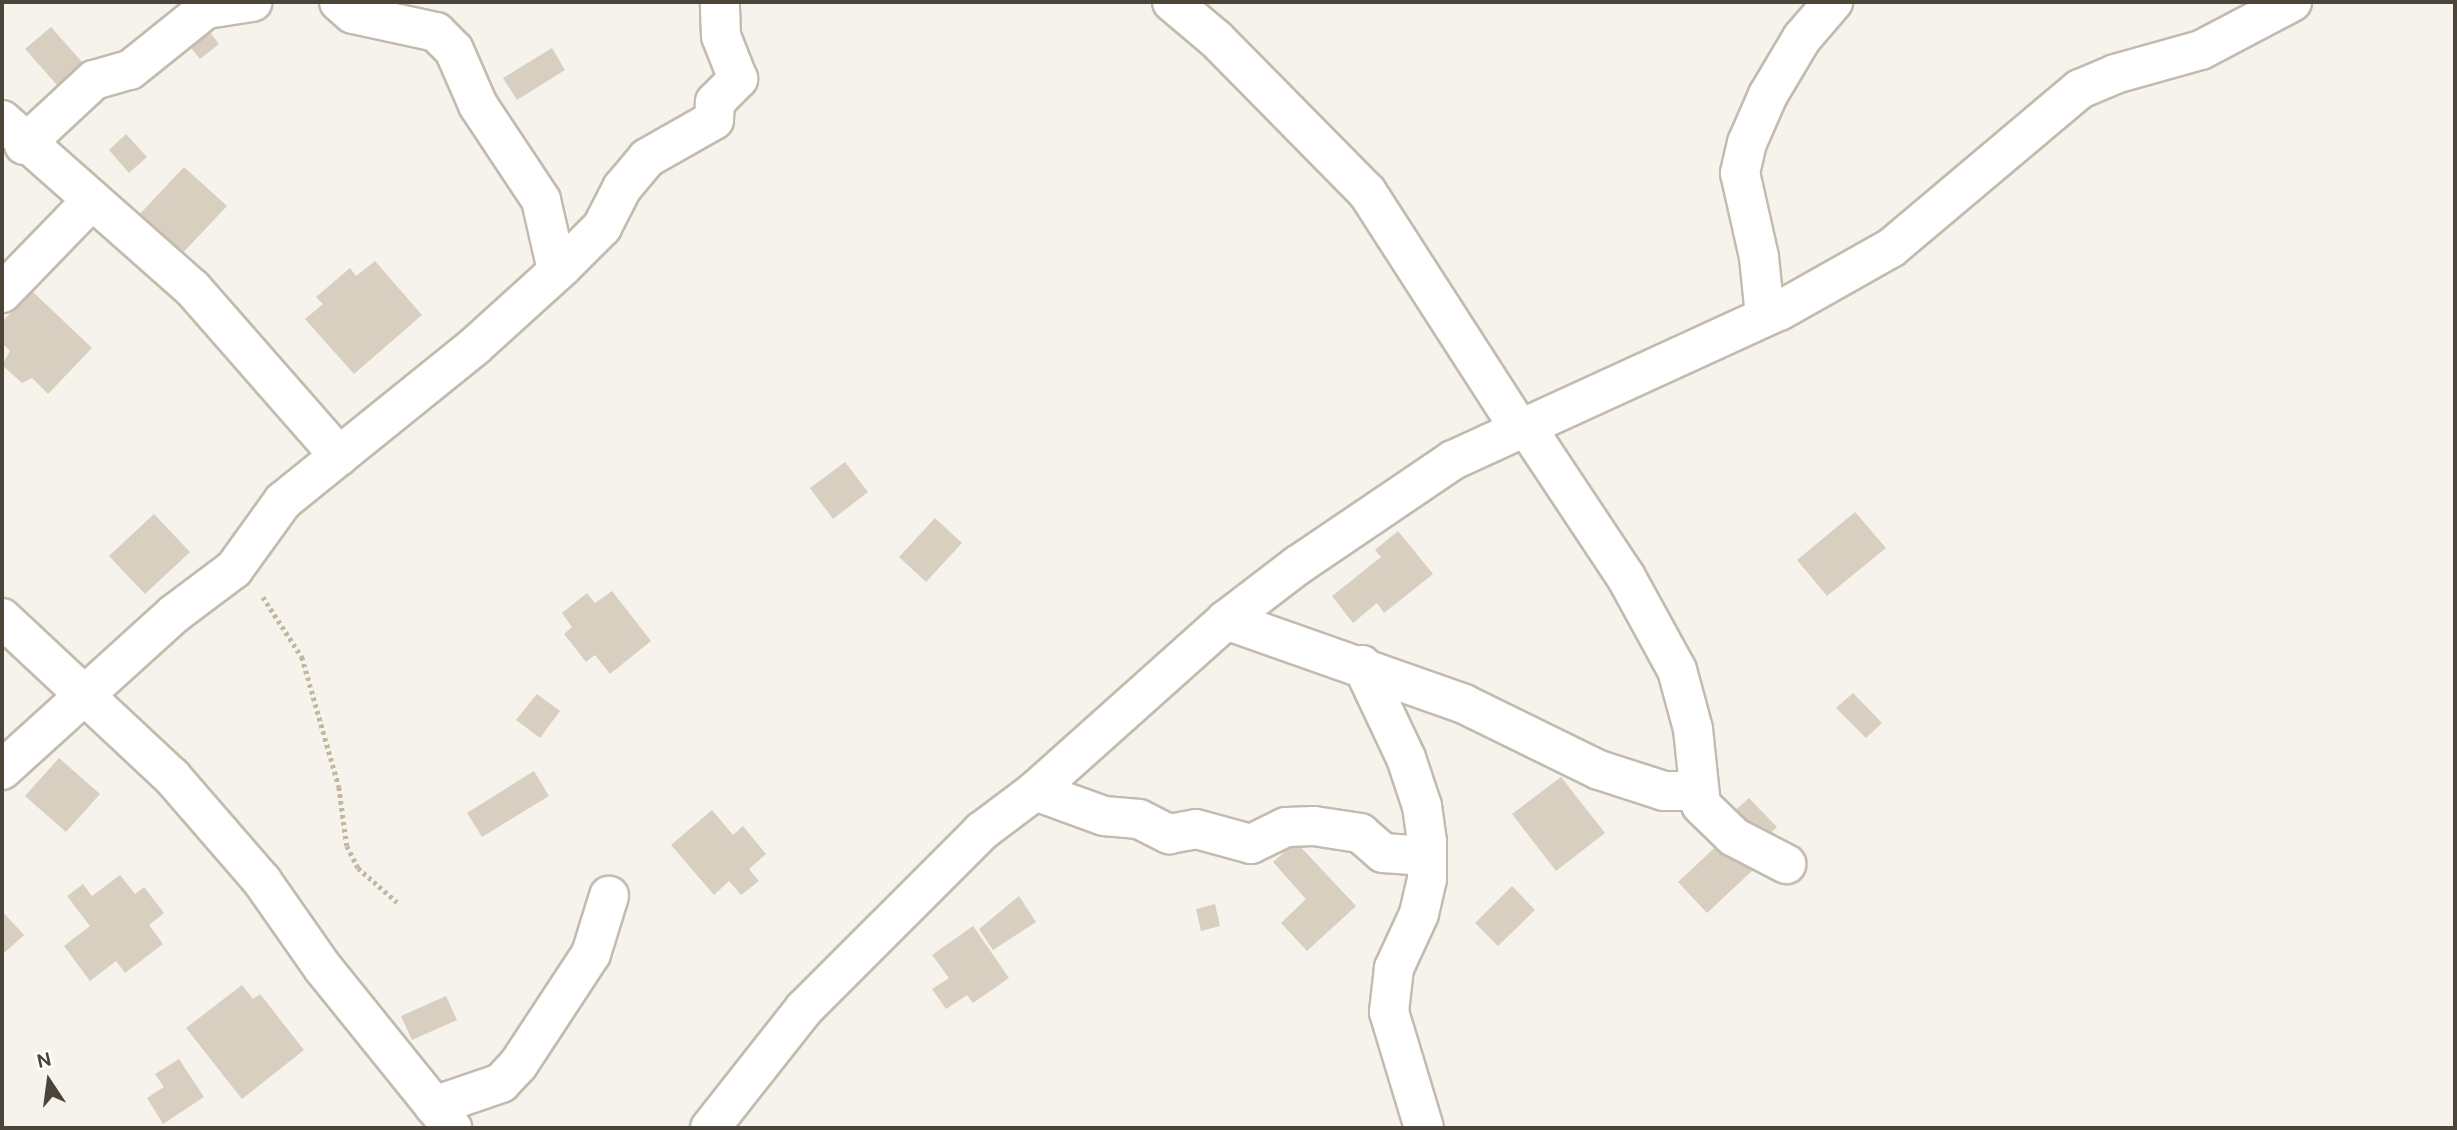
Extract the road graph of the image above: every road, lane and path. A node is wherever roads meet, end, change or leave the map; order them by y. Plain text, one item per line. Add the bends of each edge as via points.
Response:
1 (252, 2) edge
2 (339, 2) edge
3 (720, 2) edge
4 (1172, 2) edge
5 (1833, 2) edge
6 (2292, 2) edge
7 (13, 132) edge
8 (92, 200) junction
9 (557, 270) junction
10 (2, 293) edge
11 (1765, 316) junction
12 (1522, 427) junction
13 (339, 456) junction
14 (243, 559) junction
15 (2, 618) edge
16 (1226, 620) junction
17 (44, 660) junction
18 (1362, 665) junction
19 (84, 698) junction
20 (43, 736) junction
21 (2, 770) edge
22 (1698, 790) junction
23 (1035, 791) junction
24 (1427, 856) junction
25 (1786, 863) dead end
26 (609, 895) dead end
27 (397, 902) dead end
28 (443, 1117) edge
29 (710, 1128) edge
30 (1424, 1128) edge

1 - 7 street via 206,9 130,70 94,80
2 - 9 street via 353,14 436,32 454,50 478,105 541,200
3 - 9 street via 721,36 737,79 715,102 714,120 647,158 626,182 602,227
4 - 12 street via 1216,39 1367,192
5 - 11 street via 1802,38 1768,95 1747,143 1740,173 1759,257
6 - 11 street via 2201,50 2115,74 2080,89 1891,248
7 - 8 street
8 - 10 street
8 - 13 street via 193,289
9 - 13 street via 475,346
11 - 12 street
12 - 16 street via 1453,460
12 - 22 street via 1626,577 1677,670 1693,729
13 - 14 street via 283,500
14 - 19 street via 174,614
14 - 27 path via 302,657 340,787 347,846 358,868
15 - 17 street
16 - 18 street
16 - 23 street
17 - 19 street
17 - 20 street
18 - 22 street via 1511,724 1547,747 1599,770 1664,790
18 - 24 street via 1406,758 1422,806
19 - 20 street
19 - 28 street via 135,739 262,881 323,968
20 - 21 street
22 - 25 street via 1701,806 1719,827
23 - 24 street via 1104,816 1139,819 1168,834 1196,829 1251,844 1286,827 1314,826 1360,832 1383,853
23 - 29 street via 982,831 804,1009
24 - 30 street via 1419,915 1394,968 1389,1012
26 - 28 street via 591,954 518,1065 501,1083

